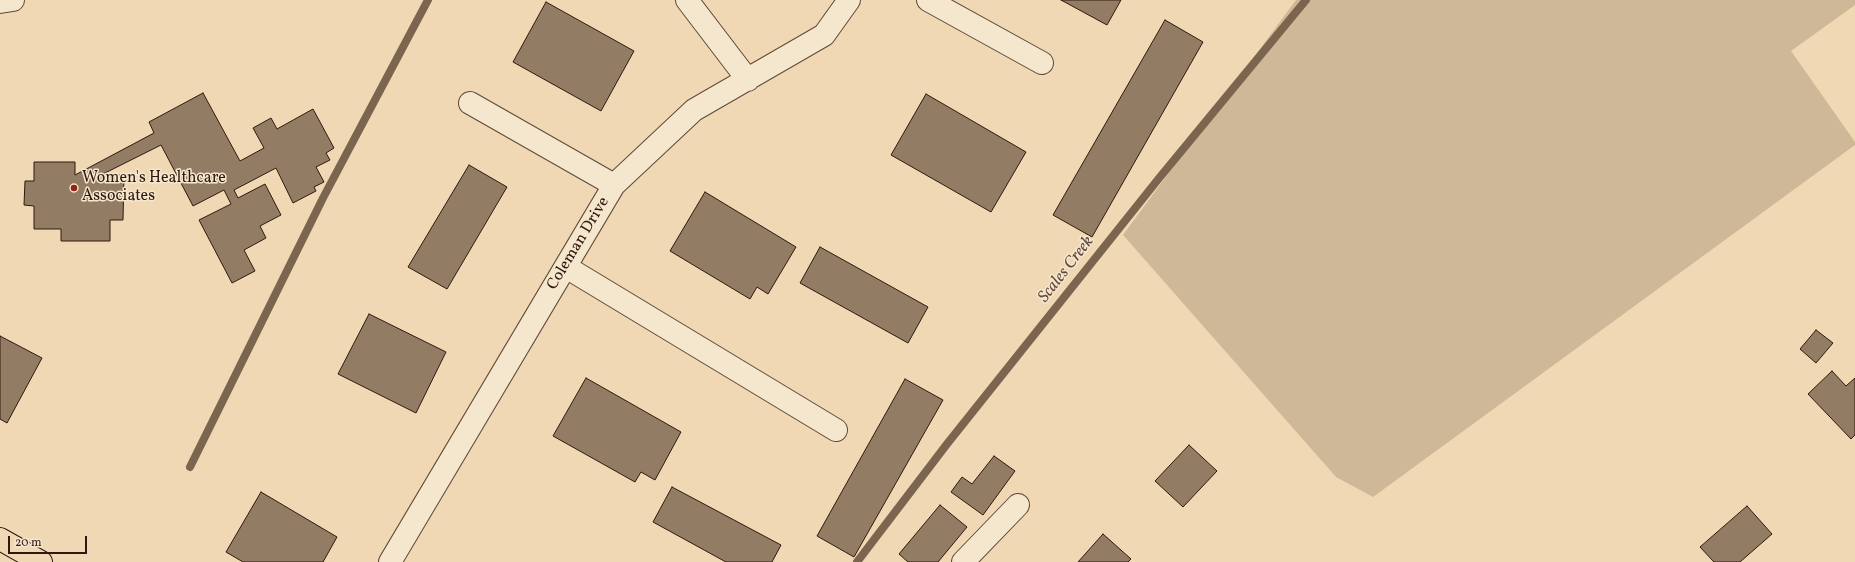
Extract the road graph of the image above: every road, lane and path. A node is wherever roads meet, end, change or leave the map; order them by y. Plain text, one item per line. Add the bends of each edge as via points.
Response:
1 (13, 0) edge
2 (687, 0) edge
3 (849, 0) edge
4 (928, 0) edge
5 (0, 2) edge
6 (1042, 63) dead end
7 (748, 80) junction
8 (470, 103) dead end
9 (614, 185) junction
10 (566, 267) junction
11 (836, 430) dead end
12 (1018, 505) dead end
13 (0, 539) edge
14 (41, 562) edge
15 (390, 562) edge
16 (963, 562) edge

1 - 5 street
2 - 7 street
3 - 7 street, Coleman Drive via 824,35
4 - 6 street
7 - 9 street, Coleman Drive via 694,110
8 - 9 street
9 - 10 street, Coleman Drive
10 - 11 street
10 - 15 street, Coleman Drive
12 - 16 street
13 - 14 main road

